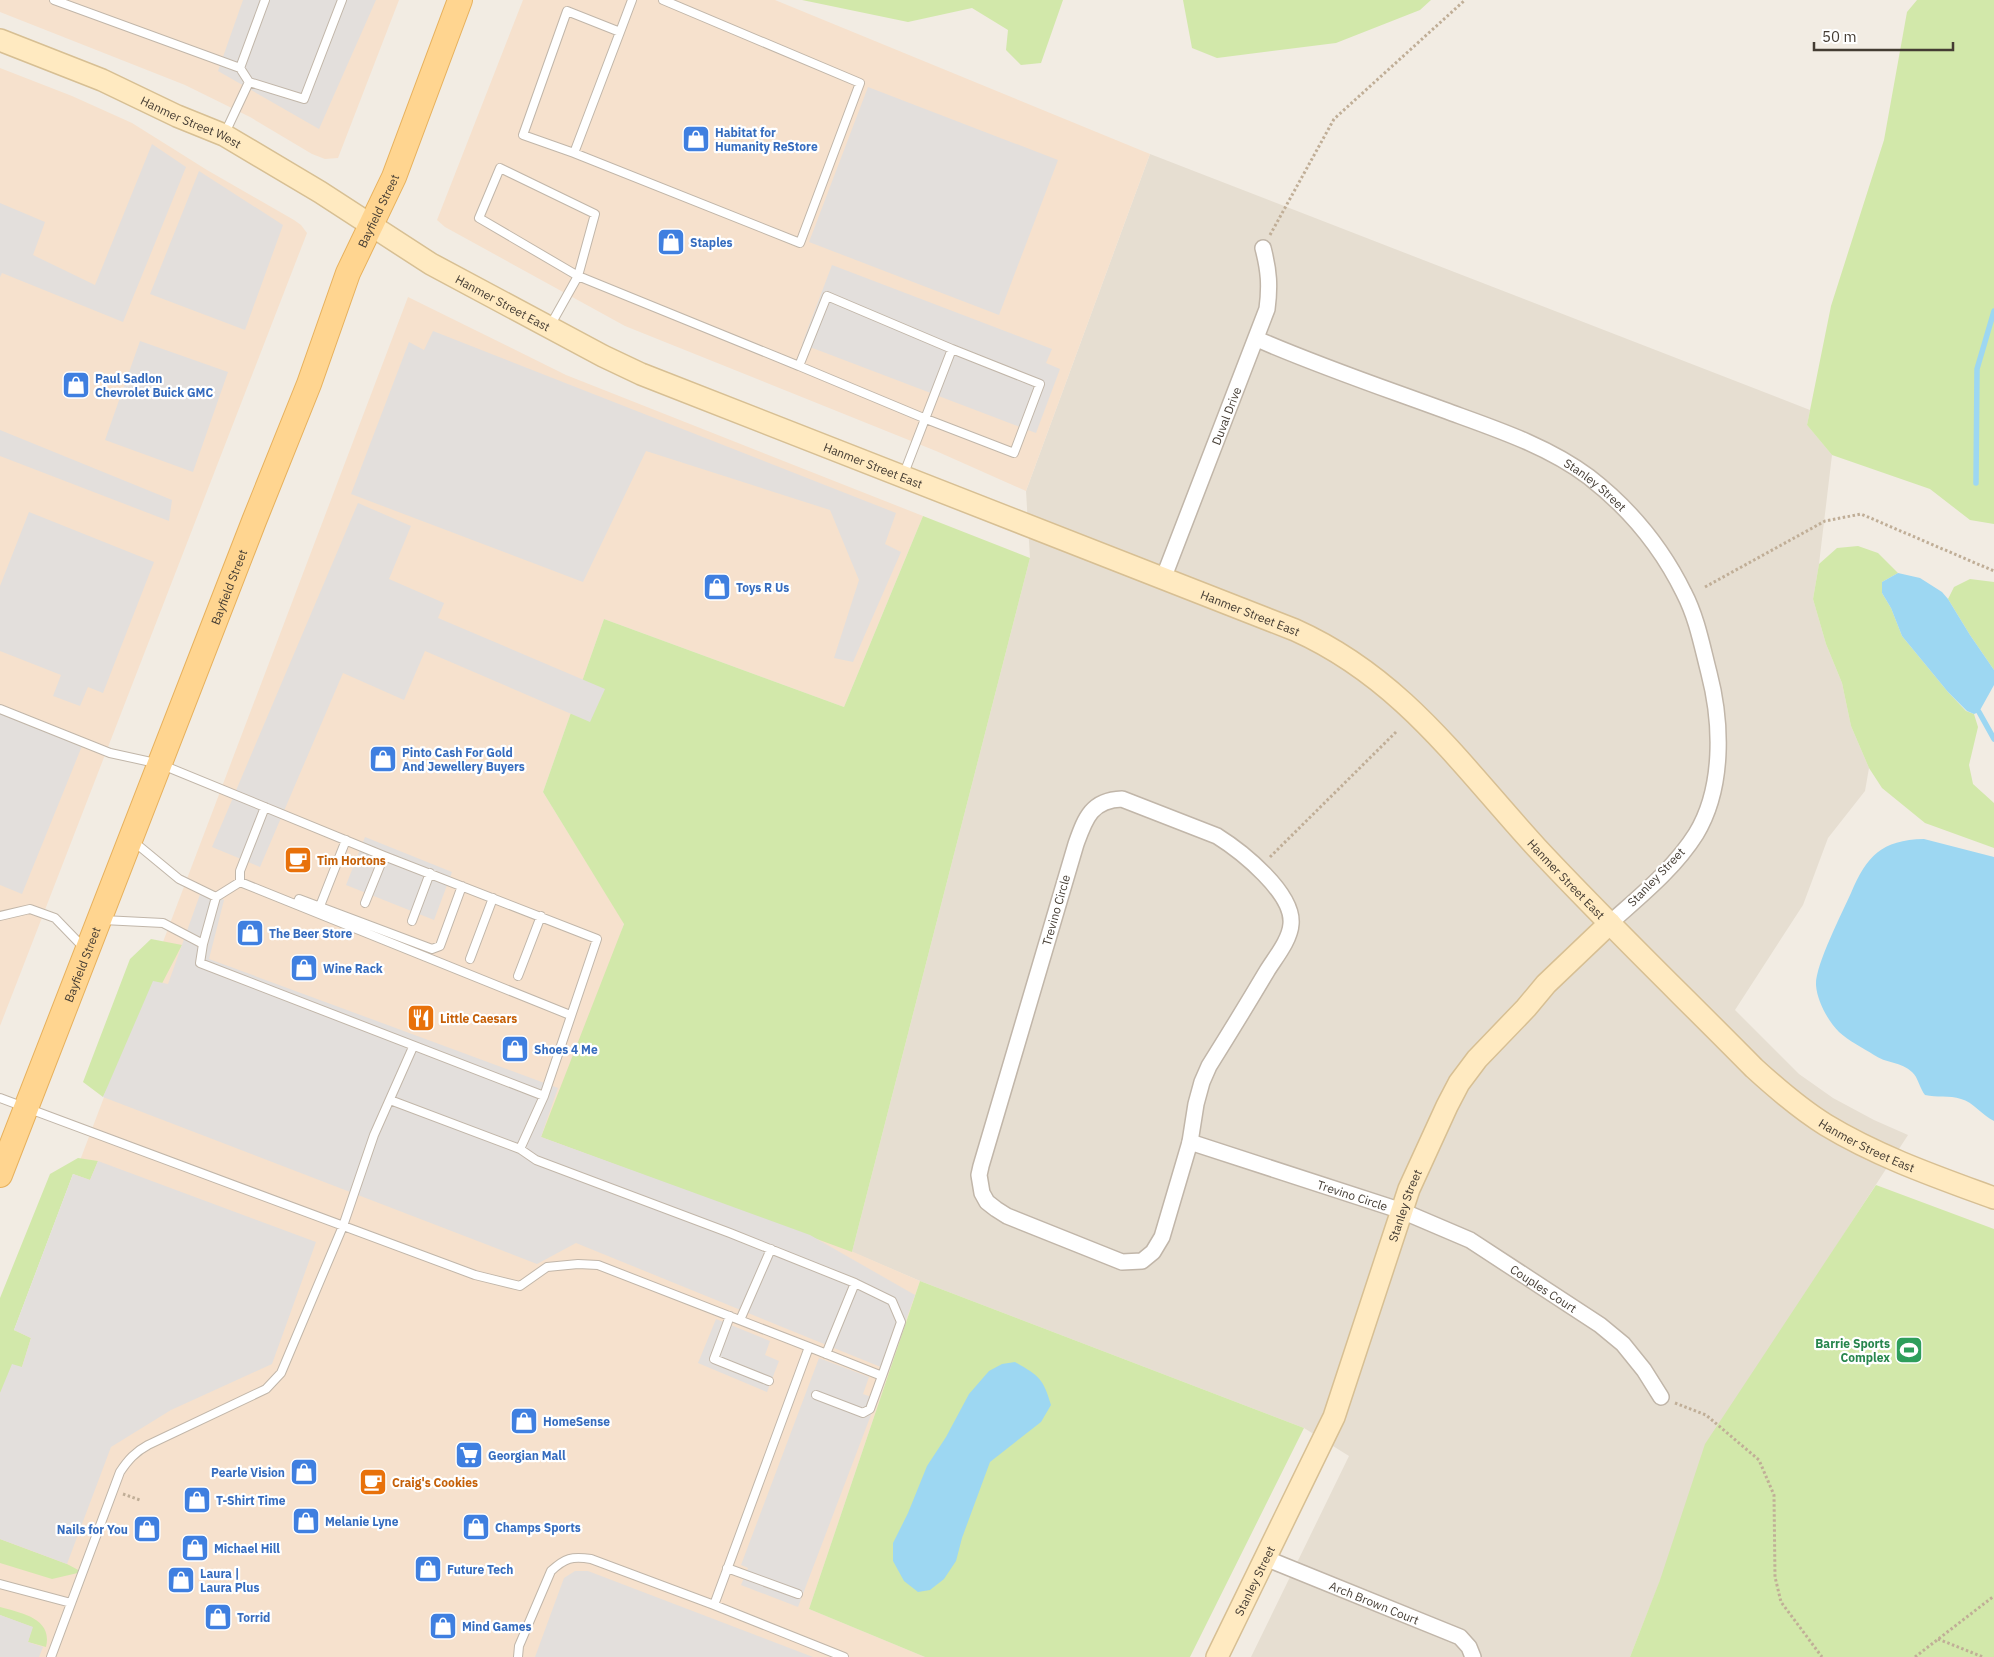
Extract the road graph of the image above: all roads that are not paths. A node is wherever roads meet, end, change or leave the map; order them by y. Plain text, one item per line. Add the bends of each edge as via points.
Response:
1 (54, 0) edge
2 (266, 0) edge
3 (342, 0) edge
4 (460, 0) edge
5 (632, 0) edge
6 (663, 0) edge
7 (620, 32) junction
8 (0, 40) edge
9 (240, 68) junction
10 (248, 82) junction
11 (224, 135) junction
12 (574, 153) junction
13 (371, 225) junction
14 (1263, 248) road end
15 (578, 276) junction
16 (550, 326) junction
17 (1257, 339) junction
18 (952, 349) junction
19 (799, 366) junction
20 (926, 419) junction
21 (902, 477) junction
22 (1163, 579) junction
23 (0, 708) edge
24 (160, 764) junction
25 (265, 807) junction
26 (130, 839) junction
27 (346, 840) junction
28 (384, 856) junction
29 (430, 873) junction
30 (240, 882) junction
31 (462, 886) junction
32 (216, 897) junction
33 (493, 898) junction
34 (365, 902) dead end
35 (296, 904) junction
36 (320, 906) junction
37 (0, 916) edge
38 (541, 916) junction
39 (99, 919) junction
40 (412, 921) dead end
41 (1610, 923) junction
42 (203, 944) junction
43 (87, 951) junction
44 (470, 959) dead end
45 (518, 976) dead end
46 (570, 1015) junction
47 (412, 1047) junction
48 (544, 1096) junction
49 (0, 1098) edge
50 (390, 1100) junction
51 (26, 1109) junction
52 (1190, 1142) junction
53 (520, 1149) junction
54 (0, 1175) edge
55 (1994, 1198) edge
56 (1402, 1211) junction
57 (343, 1226) junction
58 (771, 1249) junction
59 (855, 1283) junction
60 (730, 1316) junction
61 (740, 1320) junction
62 (809, 1347) junction
63 (826, 1354) junction
64 (882, 1376) junction
65 (768, 1381) dead end
66 (816, 1395) dead end
67 (1661, 1398) road end
68 (1265, 1558) junction
69 (727, 1568) junction
70 (0, 1584) edge
71 (798, 1594) dead end
72 (70, 1604) junction
73 (714, 1605) junction
74 (51, 1657) edge
75 (518, 1657) edge
76 (844, 1657) edge
77 (1217, 1657) edge
78 (1473, 1657) edge

1 - 9 lane
2 - 9 lane
3 - 10 lane via 304,99
4 - 13 main road, Bayfield Street via 394,178
5 - 7 lane
6 - 12 lane via 860,83 800,243
7 - 12 lane
7 - 12 lane via 567,10 523,135
8 - 11 street, Hanmer Street West via 102,80
9 - 10 lane
10 - 11 lane
11 - 13 street, Hanmer Street West
13 - 16 street, Hanmer Street East via 431,264
13 - 24 main road, Bayfield Street via 348,273 309,384
14 - 17 street, Duval Drive via 1269,269 1269,292 1267,310
15 - 15 lane via 595,214 500,168 479,218
15 - 16 lane
15 - 19 lane
16 - 21 street, Hanmer Street East via 641,374
17 - 22 street, Duval Drive
17 - 41 street, Stanley Street via 1488,426 1561,459 1589,477 1632,517 1671,569 1686,595 1697,626 1712,686 1718,752 1715,780 1697,833 1675,861
18 - 19 lane via 827,296
18 - 20 lane
18 - 20 lane via 1040,384 1014,453
19 - 20 lane
20 - 21 lane
21 - 22 street, Hanmer Street East
22 - 41 street, Hanmer Street East via 1295,630 1334,649 1366,670 1416,713 1535,846
23 - 24 lane via 110,753
24 - 25 lane
24 - 26 main road, Bayfield Street
25 - 27 lane
25 - 30 lane via 240,872
26 - 32 lane via 179,879
26 - 39 main road, Bayfield Street
27 - 28 lane
27 - 36 lane
28 - 29 lane
28 - 34 lane
29 - 31 lane
29 - 40 lane
30 - 32 lane
30 - 35 lane
31 - 33 lane
31 - 36 lane via 440,946 432,949
32 - 42 lane
33 - 38 lane
33 - 44 lane
35 - 36 lane via 299,898
35 - 46 lane
37 - 43 lane via 30,909 55,918
38 - 45 lane
38 - 46 lane via 597,939
39 - 42 lane via 163,923
39 - 43 main road, Bayfield Street
41 - 55 street, Hanmer Street East via 1754,1068 1802,1109 1883,1155
41 - 56 street, Stanley Street via 1546,984 1459,1083 1409,1189
42 - 47 lane via 200,963
43 - 51 main road, Bayfield Street
46 - 48 lane
47 - 48 lane
47 - 50 lane
48 - 53 lane
49 - 51 lane
50 - 53 lane
50 - 57 lane via 374,1135
51 - 54 main road, Bayfield Street
51 - 57 lane
52 - 52 street, Trevino Circle via 1196,1104 1206,1074 1279,951 1291,924 1287,904 1258,869 1217,836 1133,803 1110,800 1099,804 1089,814 1076,844 981,1166 979,1184 987,1202 1007,1216 1122,1262 1132,1263 1153,1252 1162,1237
52 - 56 street, Trevino Circle
53 - 58 lane via 536,1160
56 - 67 street, Couples Court via 1470,1240 1600,1325 1639,1363
56 - 68 street, Stanley Street via 1334,1417
57 - 60 lane via 475,1275 520,1286 547,1266 598,1265
57 - 72 lane via 281,1373 274,1382 148,1445 127,1461
58 - 59 lane
58 - 61 lane
59 - 63 lane
59 - 64 lane via 892,1301 901,1322
60 - 61 lane
60 - 65 lane via 714,1359
61 - 62 lane
62 - 63 lane
62 - 69 lane
63 - 64 lane
64 - 66 lane via 870,1409 862,1413
68 - 77 street, Stanley Street
68 - 78 street, Arch Brown Court via 1460,1637
69 - 71 lane
69 - 73 lane
70 - 72 lane
72 - 74 lane
73 - 75 lane via 576,1557 551,1571 519,1646
73 - 76 lane

